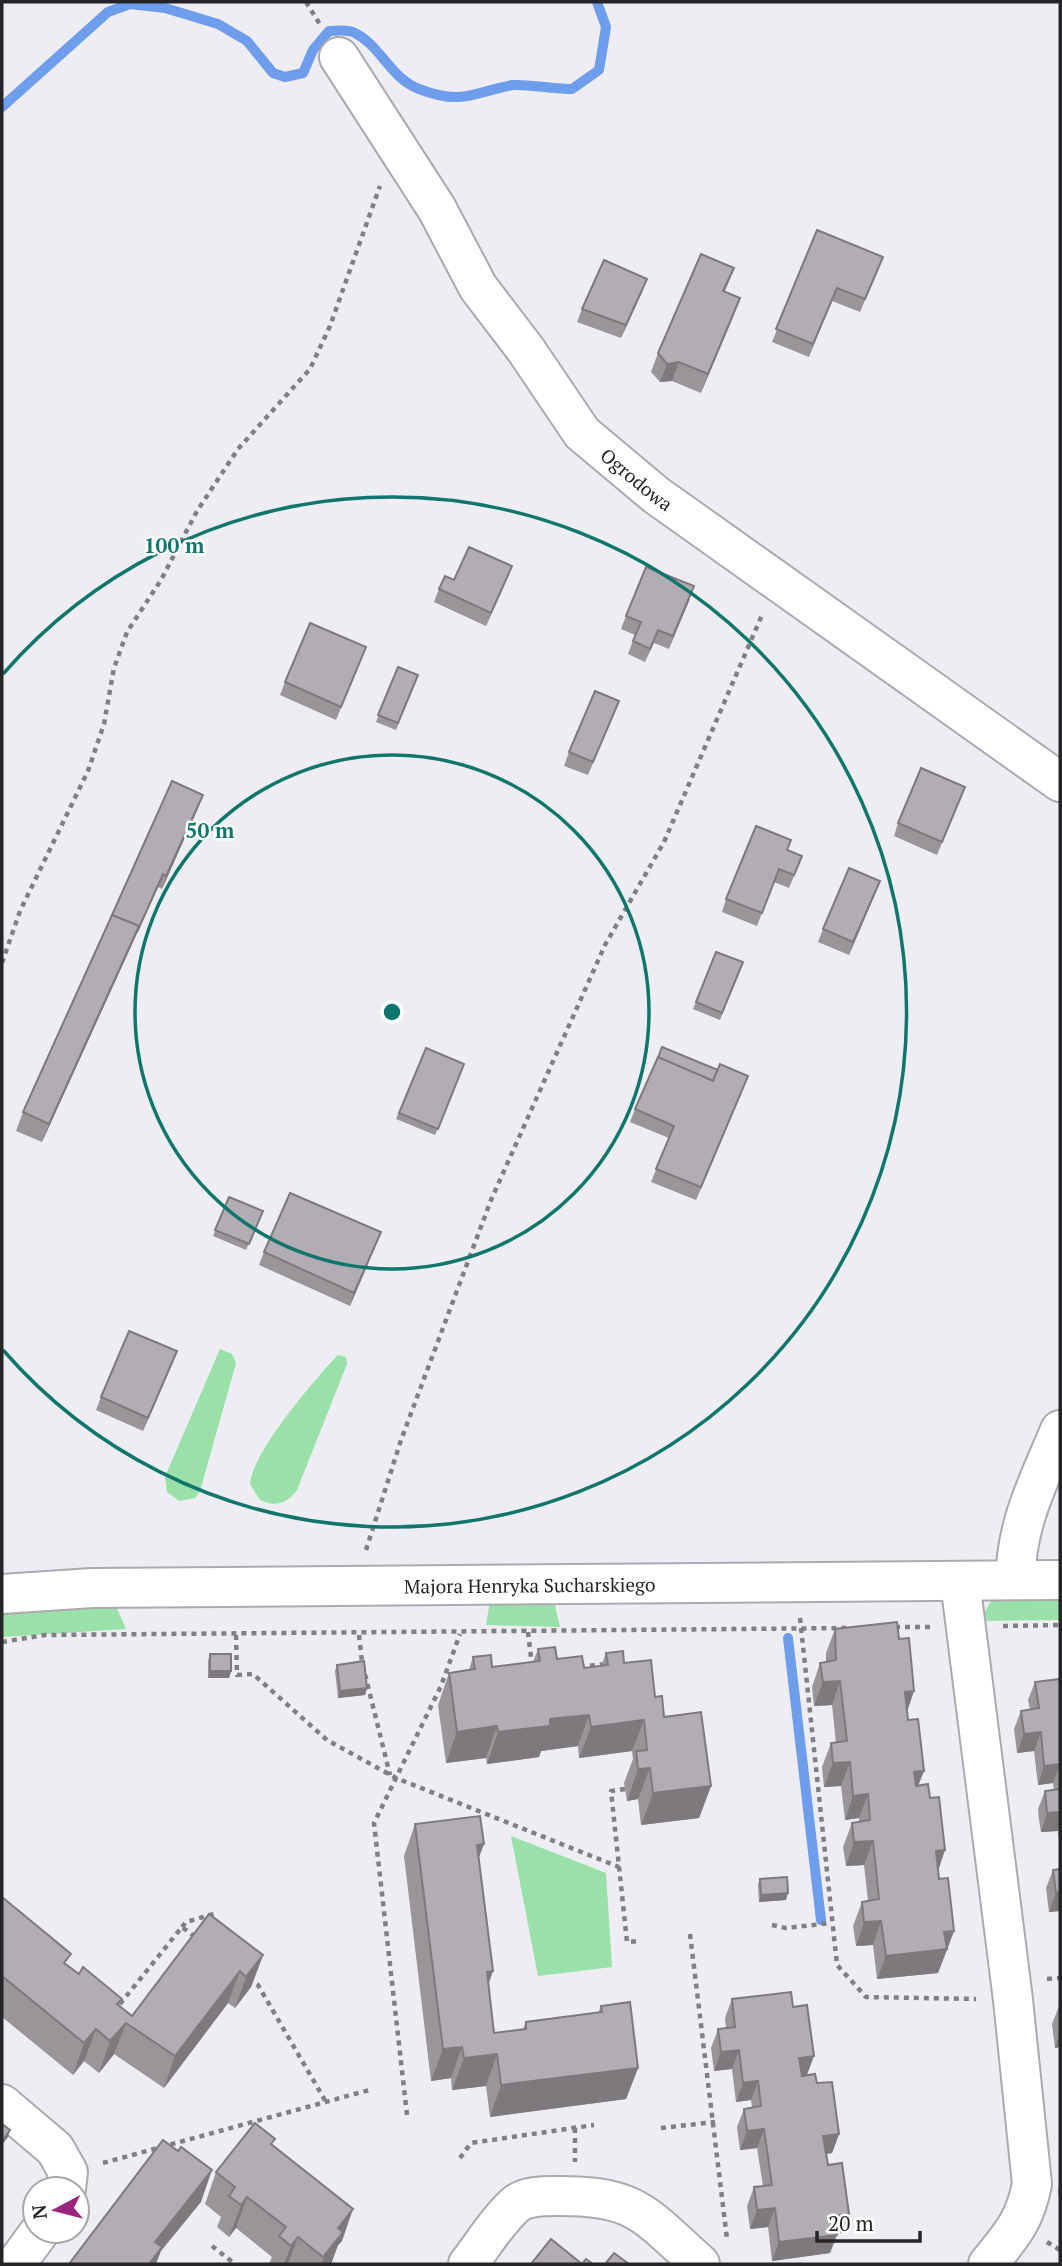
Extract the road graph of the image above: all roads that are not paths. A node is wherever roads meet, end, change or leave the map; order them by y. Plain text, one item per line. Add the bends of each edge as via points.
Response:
1 (339, 57) dead end
2 (1060, 782) edge
3 (1060, 1430) edge
4 (1015, 1580) junction
5 (1060, 1580) edge
6 (960, 1581) junction
7 (2, 1594) edge
8 (2, 2104) edge
9 (65, 2175) edge
10 (30, 2245) edge
11 (714, 2258) edge
12 (16, 2264) edge
13 (468, 2264) edge
14 (988, 2264) edge

1 - 2 street, Ogrodowa via 437,209 478,287 582,433 656,495
3 - 4 street via 1022,1521
4 - 5 street, Majora Henryka Sucharskiego
4 - 6 street, Majora Henryka Sucharskiego
6 - 7 street, Majora Henryka Sucharskiego via 92,1588
6 - 14 street via 1032,2184 1018,2227
8 - 9 street via 55,2150
10 - 12 street
11 - 13 street via 639,2210 604,2198 533,2197 516,2203

